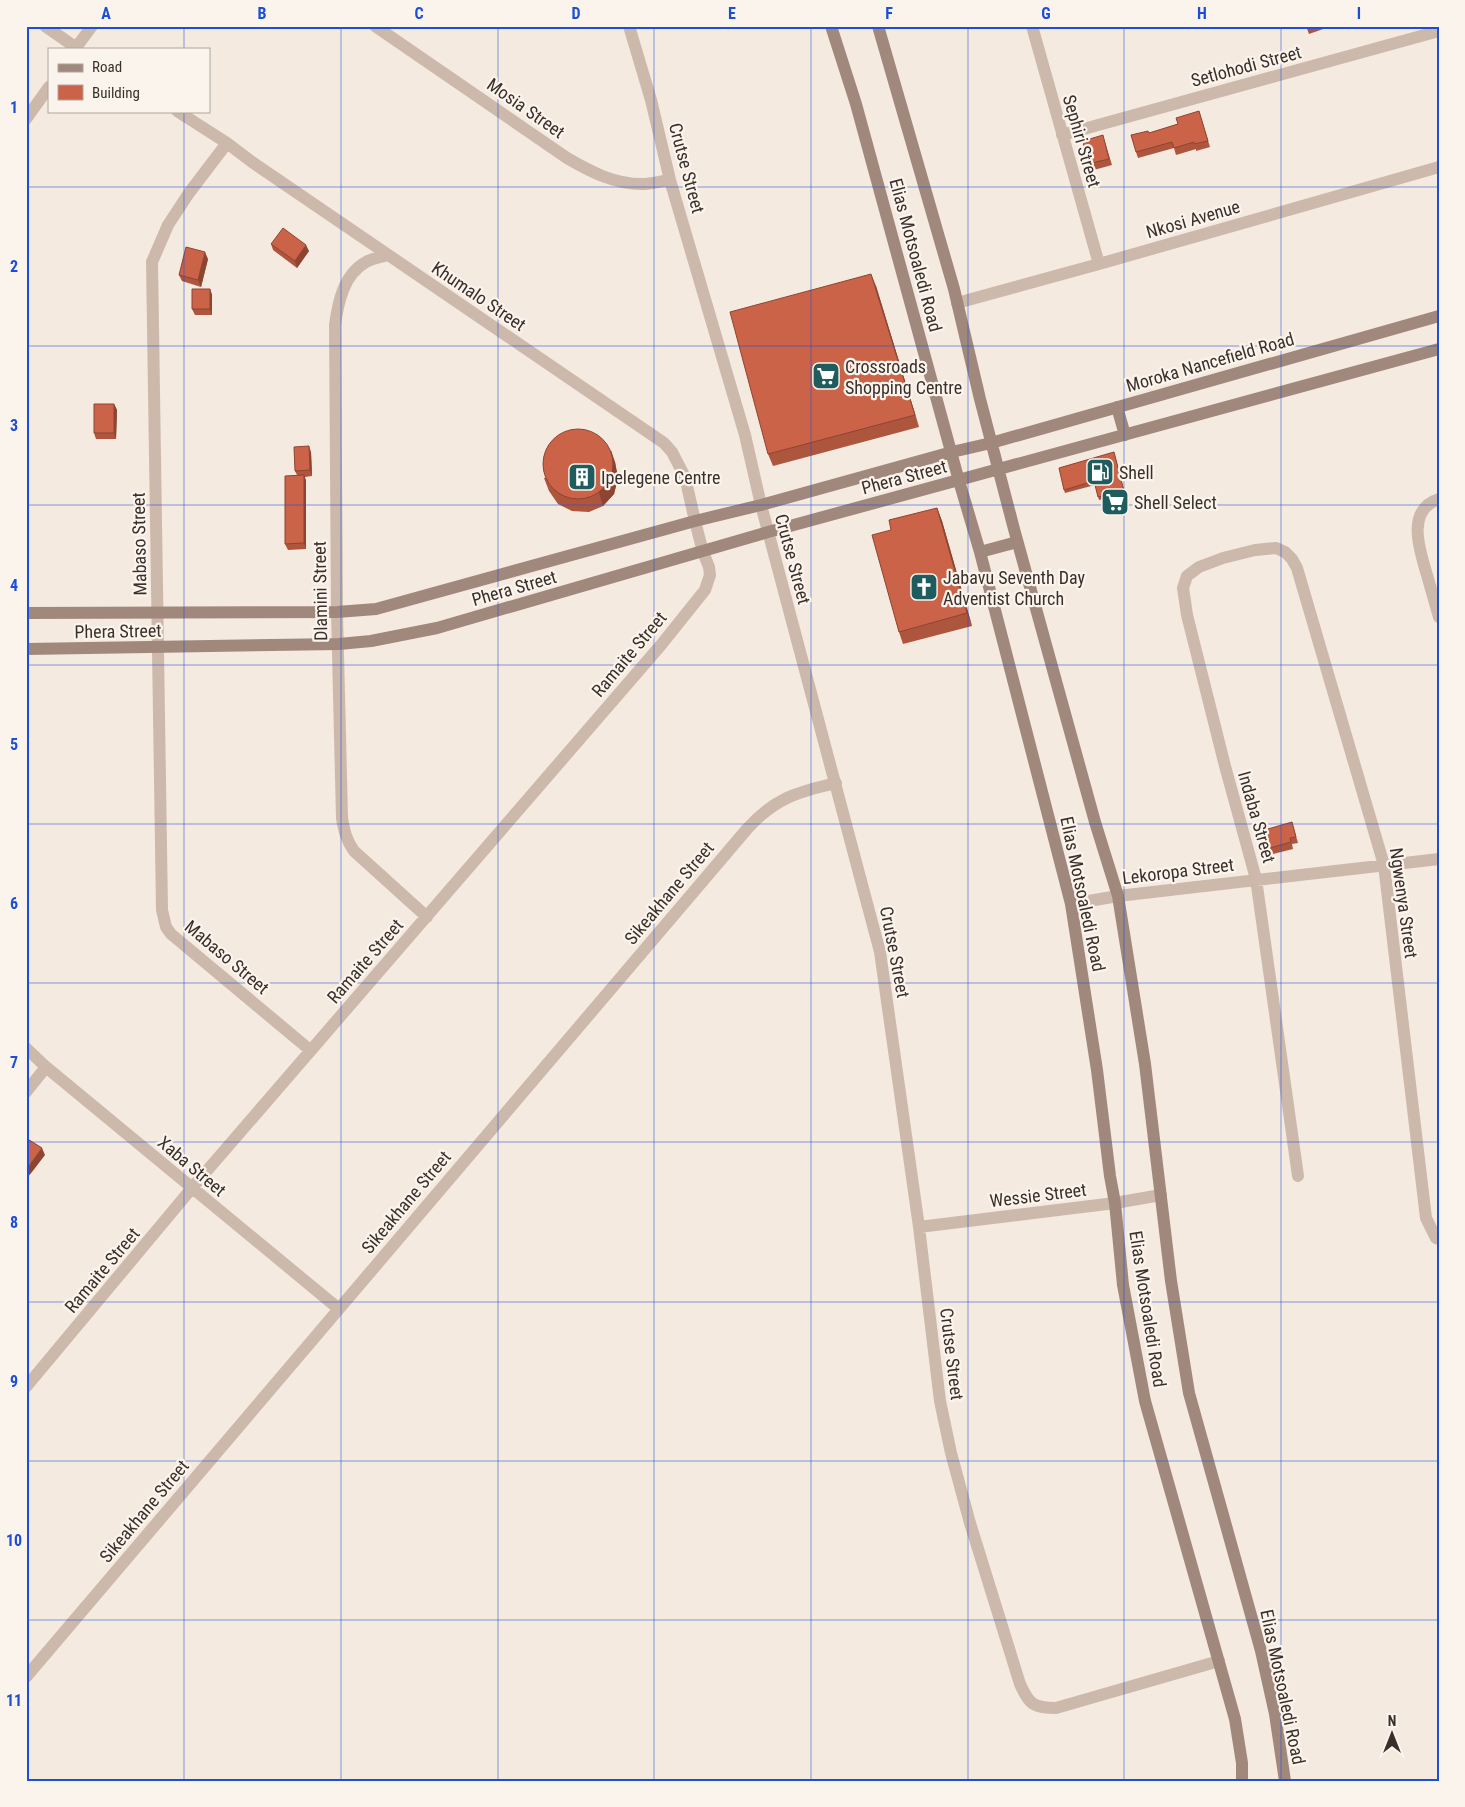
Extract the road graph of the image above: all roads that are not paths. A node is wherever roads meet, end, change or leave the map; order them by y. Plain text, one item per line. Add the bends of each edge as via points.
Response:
1 (45, 26) edge
2 (92, 26) edge
3 (375, 26) edge
4 (629, 26) edge
5 (831, 26) edge
6 (878, 26) edge
7 (1032, 26) edge
8 (1439, 31) edge
9 (77, 48) edge
10 (48, 88) edge
11 (179, 112) edge
12 (26, 119) edge
13 (1062, 135) junction
14 (227, 143) junction
15 (1439, 167) edge
16 (670, 180) junction
17 (388, 255) junction
18 (1100, 264) junction
19 (957, 303) junction
20 (1439, 316) edge
21 (1439, 349) edge
22 (1117, 407) junction
23 (1125, 435) junction
24 (991, 443) junction
25 (952, 452) junction
26 (998, 470) junction
27 (959, 480) junction
28 (1439, 499) edge
29 (761, 505) junction
30 (695, 521) junction
31 (768, 532) junction
32 (1017, 542) junction
33 (703, 552) junction
34 (980, 552) junction
35 (1285, 552) joint
36 (158, 611) junction
37 (337, 612) junction
38 (26, 613) edge
39 (1439, 617) edge
40 (339, 644) junction
41 (159, 648) junction
42 (26, 649) edge
43 (836, 783) junction
44 (1439, 859) edge
45 (1384, 864) junction
46 (1256, 879) junction
47 (1118, 896) junction
48 (1072, 904) junction
49 (428, 917) junction
50 (26, 1048) edge
51 (310, 1050) junction
52 (46, 1068) junction
53 (26, 1092) edge
54 (1298, 1176) dead end
55 (192, 1188) junction
56 (1161, 1195) junction
57 (1115, 1203) junction
58 (919, 1227) junction
59 (1439, 1239) edge
60 (339, 1309) junction
61 (26, 1387) edge
62 (1218, 1661) junction
63 (26, 1677) edge
64 (1242, 1781) edge
65 (1285, 1781) edge

1 - 9 street
2 - 9 street
3 - 16 street, Mosia Street via 586,169 606,178 630,183
4 - 16 street, Crutse Street
5 - 25 main road, Elias Motsoaledi Road via 856,104
6 - 19 main road, Elias Motsoaledi Road
7 - 13 street, Sephiri Street
8 - 13 street, Setlohodi Street
10 - 12 street
11 - 14 street, Khumalo Street
13 - 18 street, Sephiri Street
14 - 17 street, Khumalo Street
14 - 36 street, Mabaso Street via 168,225 152,262
15 - 18 street, Nkosi Avenue
16 - 29 street, Crutse Street via 745,435
17 - 30 street, Khumalo Street via 664,443 685,477
17 - 37 street, Dlamini Street via 367,261 351,275 337,310
18 - 19 street, Nkosi Avenue
19 - 24 main road, Elias Motsoaledi Road
20 - 22 main road, Moroka Nancefield Road
21 - 23 main road
22 - 23 main road
22 - 24 main road, Moroka Nancefield Road
23 - 26 main road
24 - 25 main road, Phera Street
24 - 26 main road, Elias Motsoaledi Road
25 - 27 main road, Elias Motsoaledi Road
25 - 29 main road, Phera Street
26 - 27 main road, Phera Street
26 - 32 main road, Elias Motsoaledi Road
27 - 31 main road, Phera Street
27 - 34 main road, Elias Motsoaledi Road
28 - 39 street via 1425,508 1418,519 1417,533
29 - 30 main road, Phera Street
29 - 31 street, Crutse Street
30 - 33 street, Khumalo Street
30 - 37 main road, Phera Street via 376,609
31 - 33 main road, Phera Street
31 - 43 street, Crutse Street
32 - 34 main road
32 - 47 main road, Elias Motsoaledi Road
33 - 40 main road, Phera Street via 438,628
33 - 49 street, Ramaite Street via 710,575 706,590
34 - 48 main road, Elias Motsoaledi Road
35 - 45 street, Ngwenya Street via 1292,558 1302,584
35 - 46 street, Indaba Street via 1276,548 1255,550 1223,558 1199,567 1187,576 1183,588 1201,672
36 - 37 main road, Phera Street
36 - 38 main road, Phera Street
36 - 41 street, Mabaso Street
37 - 40 street, Dlamini Street
40 - 41 main road, Phera Street
40 - 49 street, Dlamini Street via 344,832 354,850
41 - 42 main road, Phera Street
41 - 51 street, Mabaso Street via 161,904 166,927
43 - 58 street, Crutse Street via 880,952
43 - 60 street, Sikeakhane Street via 788,796 760,814
44 - 45 street, Lekoropa Street
45 - 46 street, Lekoropa Street
45 - 59 street, Ngwenya Street via 1426,1218
46 - 47 street, Lekoropa Street
46 - 54 street, Indaba Street
47 - 48 street, Lekoropa Street
47 - 56 main road, Elias Motsoaledi Road via 1145,1064
48 - 57 main road, Elias Motsoaledi Road
49 - 51 street, Ramaite Street
50 - 52 street, Xaba Street
51 - 55 street, Ramaite Street
52 - 53 street
52 - 55 street, Xaba Street
55 - 60 street, Xaba Street
55 - 61 street, Ramaite Street
56 - 57 street, Wessie Street
56 - 65 main road, Elias Motsoaledi Road via 1170,1281 1189,1393 1261,1651
57 - 58 street, Wessie Street
57 - 62 main road, Elias Motsoaledi Road via 1123,1285 1145,1401
58 - 62 street, Crutse Street via 940,1401 951,1453 1027,1700 1034,1705 1056,1708
60 - 63 street, Sikeakhane Street
62 - 64 main road, Elias Motsoaledi Road via 1235,1719

